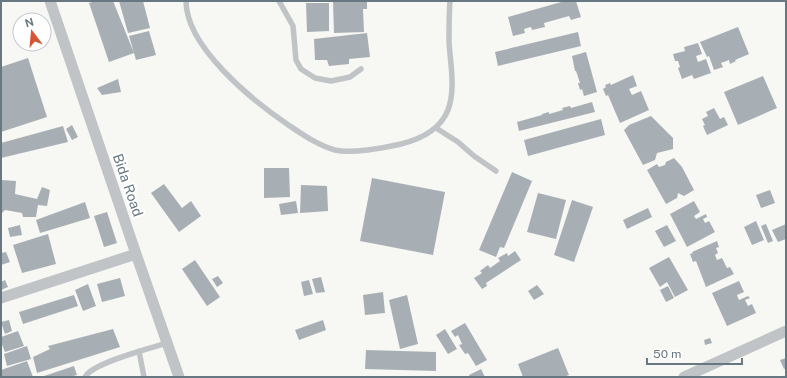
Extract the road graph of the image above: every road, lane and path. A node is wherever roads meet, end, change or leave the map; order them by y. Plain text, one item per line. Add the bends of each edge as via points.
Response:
1 (50, 1) edge
2 (186, 1) edge
3 (279, 1) edge
4 (450, 1) edge
5 (361, 69) dead end
6 (436, 128) junction
7 (496, 171) dead end
8 (136, 254) junction
9 (1, 298) edge
10 (786, 331) edge
11 (167, 343) junction
12 (139, 351) junction
13 (85, 377) edge
14 (144, 377) edge
15 (180, 377) edge
16 (684, 377) edge

1 - 8 street, Bida Road
2 - 6 lane via 186,9 195,34 229,77 253,100 309,139 336,150 387,148 422,137
3 - 5 lane via 293,26 296,60 301,69 315,78 331,81 350,77
4 - 6 lane via 452,94 448,110
6 - 7 lane
8 - 9 street
8 - 11 street, Bida Road
10 - 16 street
11 - 12 lane
11 - 15 street, Bida Road
12 - 13 lane via 104,364 87,373
12 - 14 lane

